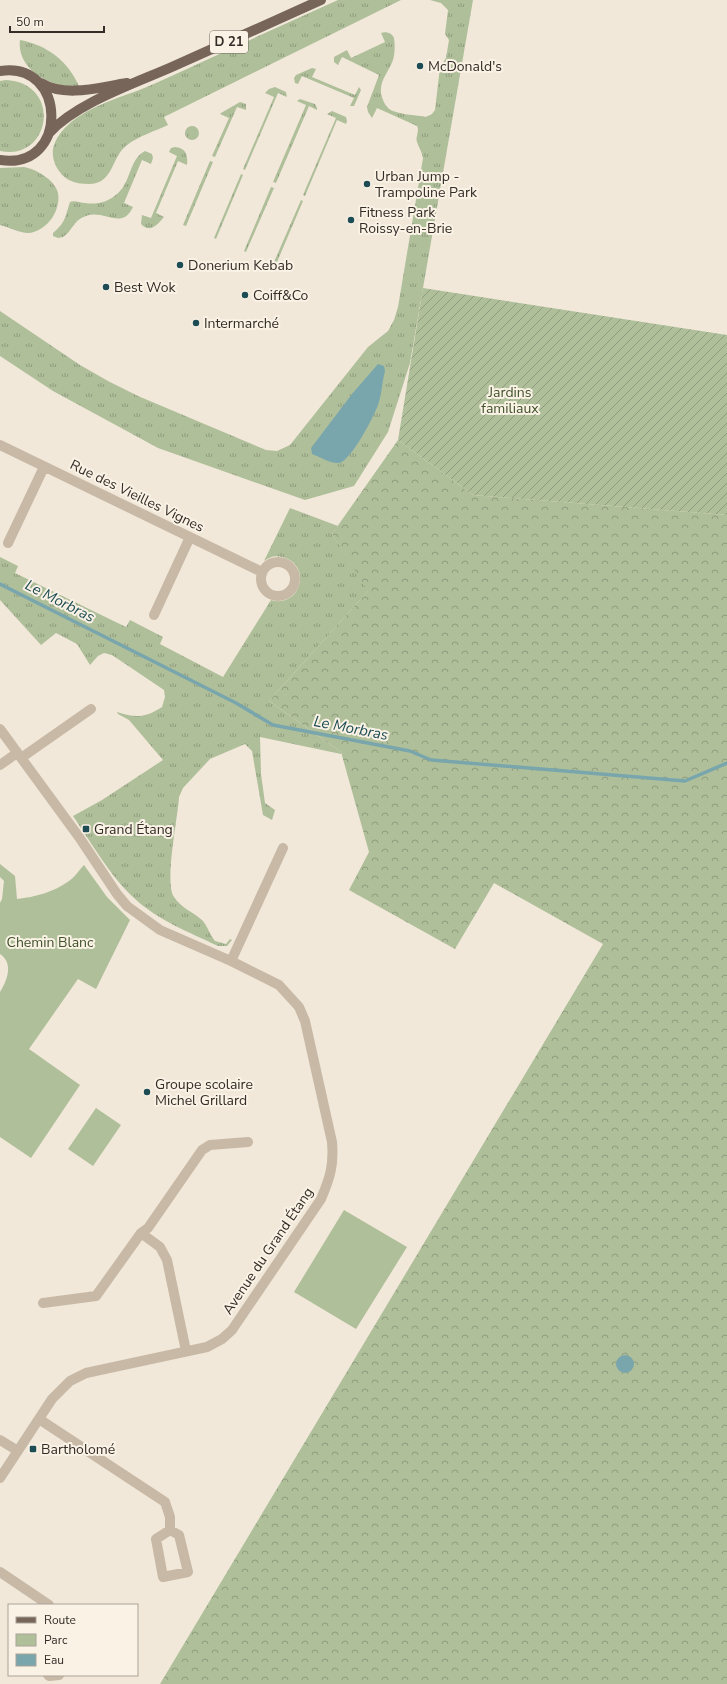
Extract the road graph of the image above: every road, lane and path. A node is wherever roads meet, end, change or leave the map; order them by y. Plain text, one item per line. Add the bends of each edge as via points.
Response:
1 (321, 0) edge
2 (0, 71) edge
3 (35, 80) junction
4 (136, 82) junction
5 (49, 133) junction
6 (0, 160) edge
7 (0, 445) edge
8 (44, 467) junction
9 (190, 538) junction
10 (8, 543) dead end
11 (262, 572) dead end
12 (154, 615) dead end
13 (92, 709) dead end
14 (0, 729) edge
15 (19, 755) junction
16 (0, 765) edge
17 (282, 848) dead end
18 (230, 961) junction
19 (248, 1142) dead end
20 (141, 1233) junction
21 (43, 1303) dead end
22 (186, 1351) junction
23 (40, 1419) junction
24 (0, 1440) edge
25 (18, 1452) junction
26 (0, 1478) edge
27 (170, 1530) junction
28 (0, 1572) edge
29 (48, 1604) edge

1 - 4 main road, D 21
2 - 3 main road via 20,72
3 - 4 main road, D 21 via 63,90
3 - 5 main road via 47,93 51,104 53,116
4 - 5 main road, D 21 via 72,114
5 - 6 main road via 32,154 16,160
7 - 8 street, Rue des Vieilles Vignes
8 - 9 street, Rue des Vieilles Vignes
8 - 10 street
9 - 11 street, Rue des Vieilles Vignes
9 - 12 street
13 - 15 street
14 - 15 street, Avenue du Grand Étang
15 - 16 street
15 - 18 street, Avenue du Grand Étang via 127,906 160,930
17 - 18 street
18 - 22 street, Avenue du Grand Étang via 279,985 299,1007 305,1021 333,1160 330,1179 321,1199 232,1330 207,1347
19 - 20 street via 210,1145 202,1150 148,1228
20 - 21 street via 96,1296
20 - 22 street via 160,1247 167,1260
22 - 23 street, Avenue du Grand Étang via 86,1373 70,1381 58,1393
23 - 25 street, Avenue du Grand Étang
23 - 27 street via 165,1502 170,1517
24 - 25 street
25 - 26 street, Avenue du Grand Étang
27 - 27 street via 156,1539 163,1577 188,1572 179,1535
28 - 29 street

